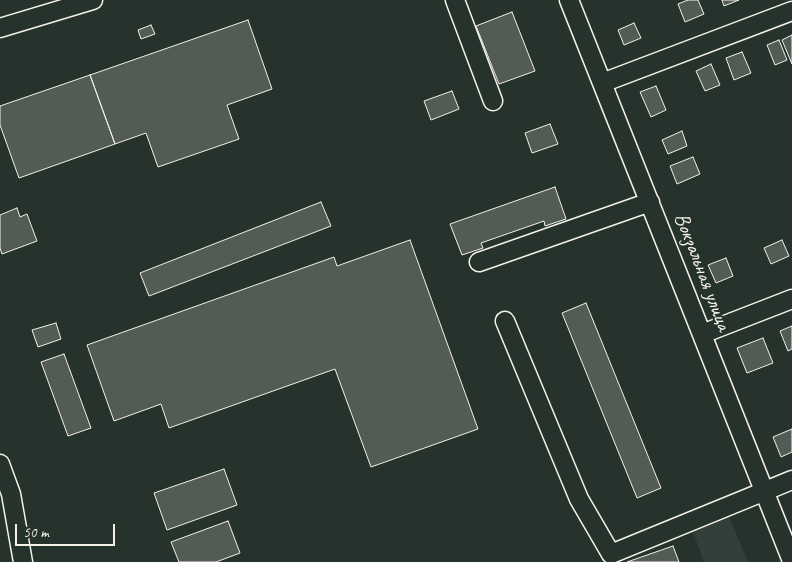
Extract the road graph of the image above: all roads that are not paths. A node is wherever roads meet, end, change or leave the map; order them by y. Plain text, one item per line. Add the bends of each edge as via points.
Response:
1 (92, 0) edge
2 (569, 0) edge
3 (460, 1) edge
4 (792, 11) edge
5 (0, 28) edge
6 (602, 83) junction
7 (493, 100) dead end
8 (650, 202) junction
9 (479, 262) dead end
10 (792, 299) edge
11 (504, 320) dead end
12 (702, 334) junction
13 (0, 464) edge
14 (792, 480) edge
15 (764, 491) junction
16 (26, 560) edge
17 (792, 560) edge

1 - 5 street
2 - 6 street, Вокзальная улица
3 - 7 street
4 - 6 street
6 - 8 street, Вокзальная улица
8 - 9 street
8 - 12 street, Вокзальная улица
10 - 12 street
11 - 15 street via 579,499 610,554
12 - 15 street, Вокзальная улица
13 - 16 street via 11,494
14 - 15 street
15 - 17 street, Вокзальная улица

